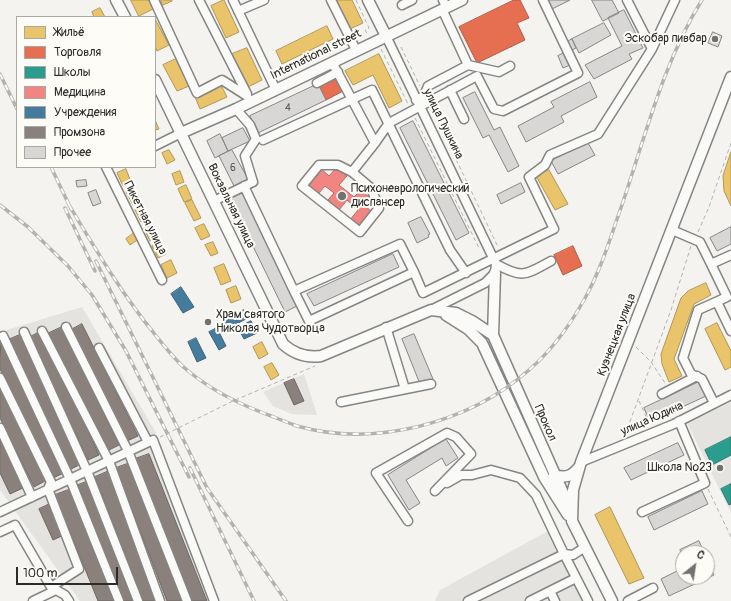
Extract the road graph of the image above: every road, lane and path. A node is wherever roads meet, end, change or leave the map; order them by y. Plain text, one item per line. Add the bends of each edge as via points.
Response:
1 (116, 0) edge
2 (154, 0) edge
3 (199, 0) edge
4 (233, 0) edge
5 (264, 0) edge
6 (331, 0) edge
7 (356, 0) edge
8 (368, 0) edge
9 (412, 0) edge
10 (462, 0) edge
11 (542, 0) edge
12 (627, 0) edge
13 (675, 0) edge
14 (402, 5) dead end
15 (444, 6) edge
16 (238, 11) junction
17 (124, 16) edge
18 (386, 36) junction
19 (369, 39) dead end
20 (379, 45) dead end
21 (401, 47) dead end
22 (652, 49) junction
23 (356, 50) junction
24 (332, 62) junction
25 (468, 65) junction
26 (510, 66) dead end
27 (338, 72) junction
28 (731, 77) edge
29 (156, 82) edge
30 (317, 83) dead end
31 (276, 90) junction
32 (450, 90) junction
33 (249, 99) junction
34 (352, 99) junction
35 (426, 99) junction
36 (418, 103) junction
37 (236, 109) junction
38 (411, 110) junction
39 (464, 119) dead end
40 (389, 123) junction
41 (181, 133) junction
42 (263, 140) dead end
43 (731, 143) edge
44 (375, 144) junction
45 (156, 146) edge
46 (107, 168) edge
47 (352, 172) junction
48 (244, 186) junction
49 (214, 201) junction
50 (672, 230) junction
51 (694, 240) junction
52 (480, 250) dead end
53 (731, 255) edge
54 (551, 261) dead end
55 (497, 263) junction
56 (711, 264) junction
57 (414, 272) junction
58 (466, 272) junction
59 (162, 280) dead end
60 (294, 291) junction
61 (717, 302) junction
62 (431, 310) junction
63 (66, 327) dead end
64 (386, 327) junction
65 (42, 331) dead end
66 (731, 331) edge
67 (24, 332) dead end
68 (2, 336) dead end
69 (493, 336) junction
70 (627, 345) junction
71 (99, 348) dead end
72 (652, 362) junction
73 (316, 365) dead end
74 (697, 376) junction
75 (0, 378) edge
76 (431, 384) dead end
77 (674, 387) junction
78 (405, 389) junction
79 (662, 394) dead end
80 (731, 395) edge
81 (639, 401) junction
82 (341, 402) dead end
83 (714, 403) junction
84 (679, 421) junction
85 (650, 425) dead end
86 (0, 428) edge
87 (625, 436) dead end
88 (150, 441) junction
89 (128, 452) junction
90 (109, 461) junction
91 (580, 464) junction
92 (87, 471) junction
93 (554, 475) junction
94 (70, 479) junction
95 (705, 483) junction
96 (48, 489) junction
97 (32, 497) junction
98 (0, 512) edge
99 (642, 512) dead end
100 (408, 521) dead end
101 (572, 521) junction
102 (0, 532) edge
103 (731, 537) edge
104 (585, 547) junction
105 (564, 554) junction
106 (576, 578) junction
107 (653, 588) dead end
108 (54, 589) junction
109 (550, 591) junction
110 (532, 600) edge
111 (33, 601) edge
112 (69, 601) edge
113 (119, 601) edge
114 (138, 601) edge
115 (160, 601) edge
116 (186, 601) edge
117 (214, 601) edge
118 (468, 601) edge
119 (555, 601) edge
120 (588, 601) edge
121 (612, 601) edge
122 (628, 601) edge

1 - 17 main road
2 - 33 street via 197,93 222,80
3 - 33 street
4 - 16 street
5 - 16 street
6 - 23 street
7 - 19 path via 369,28 365,30
8 - 18 main road, улица Пушкина
9 - 14 street
10 - 15 main road, International street
11 - 32 street via 578,73 503,111 494,109 477,76
12 - 22 street
13 - 22 street
15 - 18 main road, International street
15 - 25 street
16 - 31 street
18 - 23 main road, International street
18 - 36 street, улица Пушкина
20 - 38 path
21 - 35 path
22 - 55 street via 598,134 550,155 545,165 529,177 554,229
23 - 24 main road, International street
24 - 27 street
24 - 31 main road, International street
25 - 26 street via 499,72
25 - 35 street via 428,86
27 - 30 street
27 - 34 street
28 - 50 main road, Кузнецкая улица
29 - 41 main road, Вокзальная улица
31 - 33 main road, International street
32 - 35 street
32 - 39 street
33 - 37 main road, International street
34 - 40 street via 372,90
34 - 42 street
34 - 44 street
35 - 36 street
35 - 55 path
36 - 38 street
36 - 55 street, улица Пушкина
37 - 41 main road, International street
37 - 48 street via 250,125 256,139 245,156 253,182
38 - 40 street
38 - 52 path
40 - 44 street
40 - 58 street via 450,250
41 - 45 street
41 - 49 main road, Вокзальная улица
43 - 51 path via 709,207
44 - 47 street
46 - 59 street, Пикетная улица
47 - 47 street via 338,165 318,165 302,186 360,232 379,208 370,188
48 - 49 street
48 - 60 street
49 - 64 main road, Вокзальная улица via 283,344 295,353 316,356
50 - 51 street
50 - 70 main road, Кузнецкая улица
51 - 56 street via 700,242
51 - 72 path
53 - 56 street
54 - 55 street via 526,274 514,274
55 - 58 street
55 - 62 street via 485,283
55 - 69 main road
56 - 61 street via 727,297
57 - 58 street via 423,293
57 - 60 street via 400,244
57 - 60 street via 309,321
61 - 66 street
61 - 74 street via 698,310 683,358 691,374
62 - 64 main road
62 - 69 main road via 456,313
62 - 101 main road via 452,318 482,343 544,477
63 - 89 street
64 - 78 street
65 - 90 street
67 - 92 street
68 - 94 street
69 - 93 main road, Прокол
70 - 72 path via 638,348
70 - 91 main road, Кузнецкая улица
71 - 88 street
72 - 77 path via 666,385
72 - 81 path
73 - 88 path
74 - 77 street
74 - 83 street via 702,379
75 - 96 street via 51,482
76 - 78 street
77 - 79 street
78 - 82 street
80 - 83 street, улица Юдина
81 - 85 path
81 - 87 path
83 - 84 street, улица Юдина
84 - 91 street, улица Юдина
84 - 95 street
86 - 97 street
88 - 89 street
88 - 117 street
89 - 90 street
89 - 116 street
90 - 92 street
90 - 115 street
91 - 93 main road via 573,474 565,478
91 - 101 main road, Кузнецкая улица via 573,490
92 - 94 street
92 - 114 street
93 - 101 main road, Прокол via 564,495
94 - 96 street
94 - 113 street
95 - 99 street
95 - 103 path
96 - 97 street
96 - 108 street via 79,569
97 - 98 street
100 - 105 street via 376,473 447,434 456,436 471,454 435,490 460,475 490,470 520,478 536,494
101 - 104 main road, Кузнецкая улица
102 - 108 street via 15,525
104 - 105 street via 573,555
104 - 121 main road, Кузнецкая улица
105 - 106 street
105 - 118 street
106 - 109 street
106 - 120 street
107 - 122 street
108 - 111 street
108 - 112 street via 65,595
109 - 110 street
109 - 119 street

